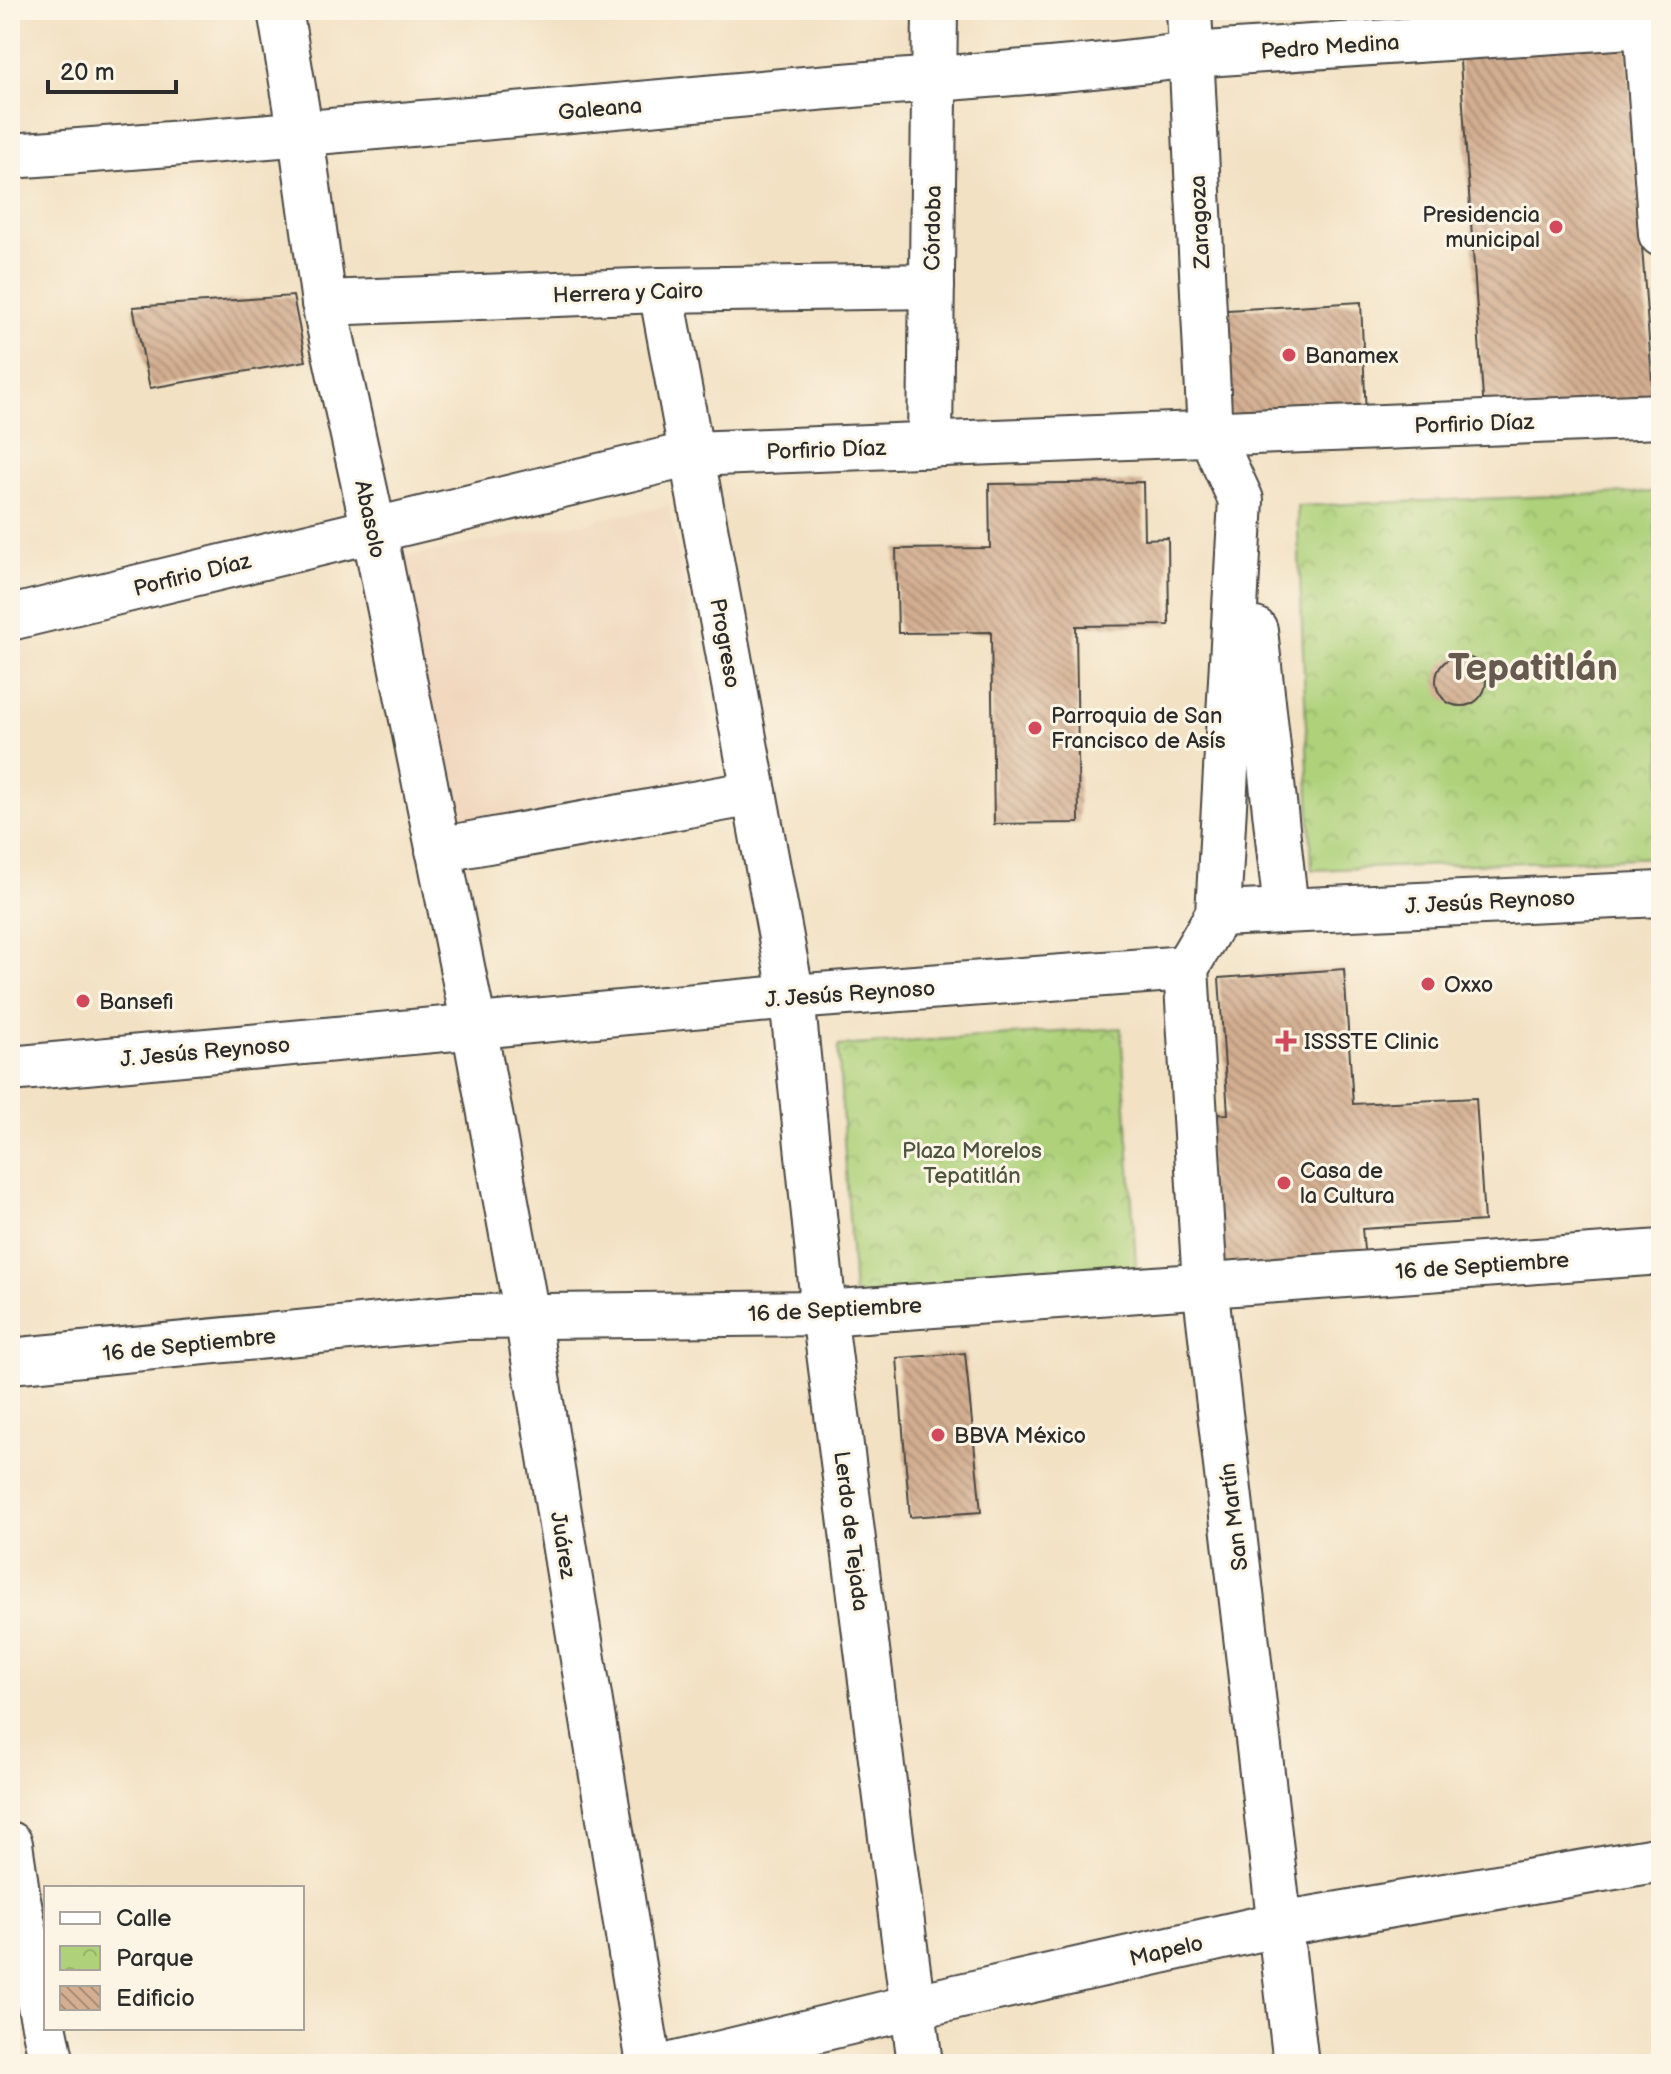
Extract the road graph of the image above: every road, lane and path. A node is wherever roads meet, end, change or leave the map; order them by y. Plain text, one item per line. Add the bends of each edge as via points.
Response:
1 (280, 10) edge
2 (935, 10) edge
3 (1189, 10) edge
4 (1651, 20) edge
5 (1190, 55) junction
6 (934, 79) junction
7 (301, 135) junction
8 (10, 156) edge
9 (1661, 234) edge
10 (932, 286) junction
11 (661, 290) junction
12 (324, 303) junction
13 (1661, 416) edge
14 (1210, 433) junction
15 (930, 445) junction
16 (691, 454) junction
17 (1241, 500) junction
18 (374, 531) junction
19 (10, 618) edge
20 (754, 793) junction
21 (438, 850) junction
22 (1661, 894) edge
23 (1286, 910) junction
24 (1218, 914) junction
25 (1186, 968) junction
26 (792, 997) junction
27 (474, 1026) junction
28 (10, 1069) edge
29 (1661, 1252) edge
30 (1205, 1285) junction
31 (824, 1313) junction
32 (527, 1316) junction
33 (10, 1361) edge
34 (10, 1844) edge
35 (1661, 1859) edge
36 (1281, 1924) junction
37 (912, 2007) junction
38 (44, 2025) edge
39 (45, 2030) edge
40 (52, 2064) edge
41 (649, 2064) edge
42 (676, 2064) edge
43 (920, 2064) edge
44 (1296, 2064) edge

1 - 7 street, Abasolo
2 - 6 street, Córdoba
3 - 5 street, Zaragoza
4 - 5 street, Pedro Medina
4 - 9 street
5 - 6 street, Galeana
5 - 14 street, Zaragoza
6 - 7 street, Galeana
6 - 10 street, Córdoba
7 - 8 street, Galeana
7 - 12 street, Abasolo
10 - 11 street, Herrera y Cairo
10 - 15 street, Córdoba
11 - 12 street, Herrera y Cairo
11 - 16 street, Progreso
12 - 18 street, Abasolo
13 - 14 street, Porfirio Díaz
14 - 15 street, Porfirio Díaz
14 - 17 street
15 - 16 street, Porfirio Díaz
16 - 18 street, Porfirio Díaz
16 - 20 street, Progreso
17 - 23 street
17 - 24 street
18 - 19 street, Porfirio Díaz
18 - 21 street, Abasolo
20 - 21 street
20 - 26 street, Progreso
21 - 27 street, Abasolo
22 - 23 street, J. Jesús Reynoso
23 - 24 street, J. Jesús Reynoso
24 - 25 street
25 - 26 street, J. Jesús Reynoso
25 - 30 street, San Martín
26 - 27 street, J. Jesús Reynoso
26 - 31 street, Lerdo de Tejada
27 - 28 street, J. Jesús Reynoso
27 - 32 street, Juárez
29 - 30 street, 16 de Septiembre
30 - 31 street, 16 de Septiembre
30 - 36 street, San Martín
31 - 32 street, 16 de Septiembre
31 - 37 street, Lerdo de Tejada
32 - 33 street, 16 de Septiembre via 463,1317
32 - 41 street, Juárez
34 - 38 street
35 - 36 street, Mapelo
36 - 37 street, Mapelo
36 - 44 street, San Martín
37 - 42 street, Mapelo
37 - 43 street, Lerdo de Tejada
39 - 40 street

